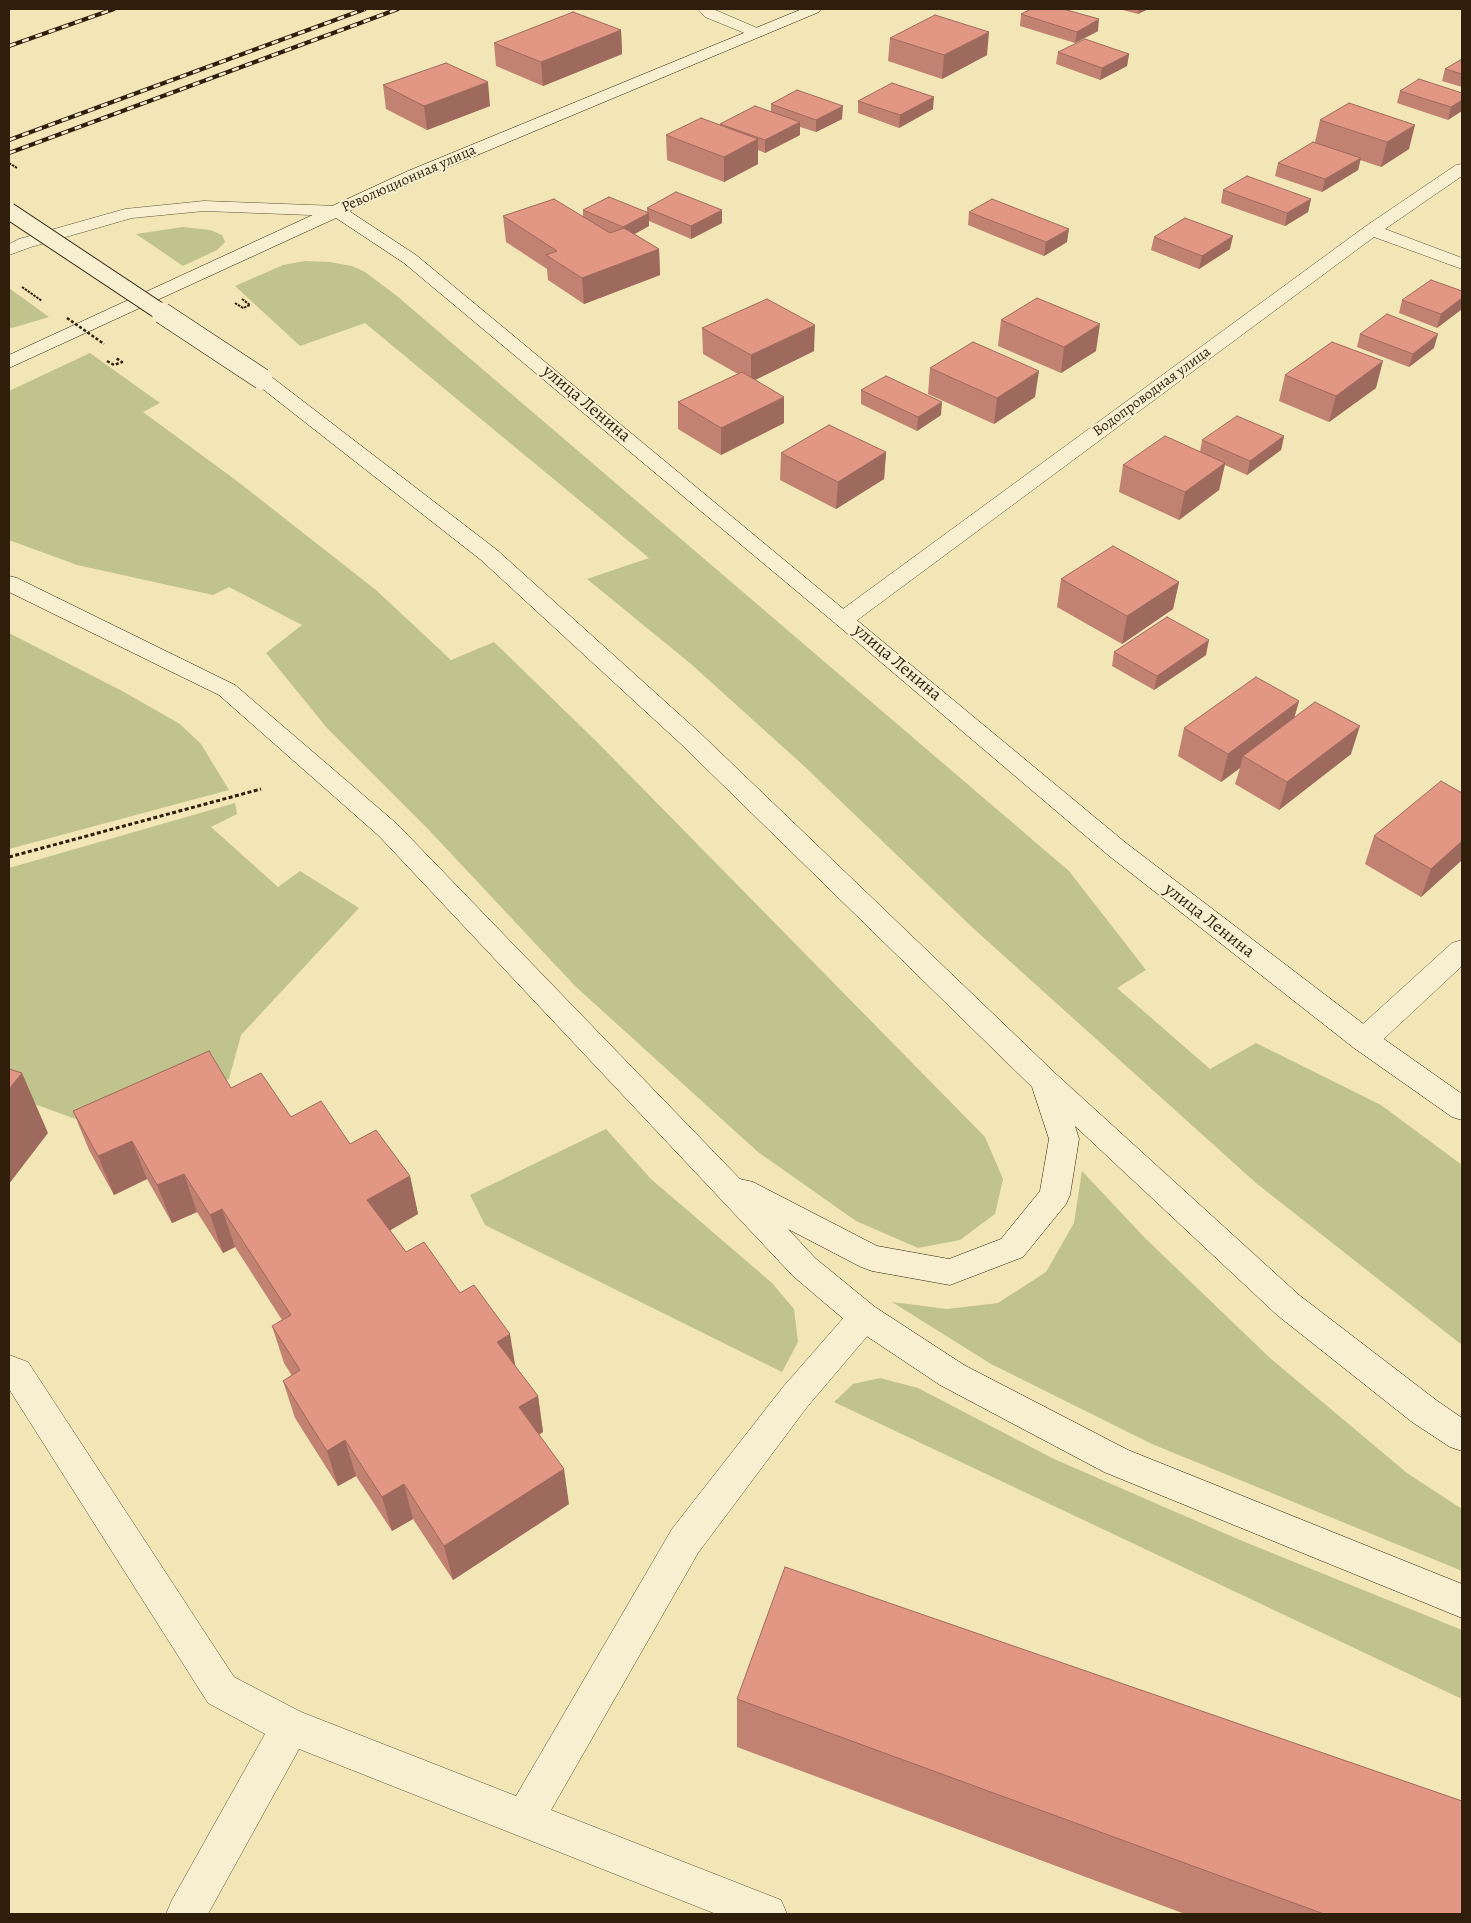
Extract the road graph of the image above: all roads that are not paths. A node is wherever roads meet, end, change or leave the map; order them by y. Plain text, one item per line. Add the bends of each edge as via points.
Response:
1 (705, 9) edge
2 (814, 9) edge
3 (757, 32) junction
4 (1462, 169) edge
5 (9, 211) edge
6 (337, 211) junction
7 (1372, 230) junction
8 (9, 250) edge
9 (1462, 264) edge
10 (9, 362) edge
11 (9, 583) edge
12 (844, 619) junction
13 (1462, 950) edge
14 (1364, 1040) junction
15 (1046, 1082) junction
16 (1462, 1109) edge
17 (725, 1182) junction
18 (864, 1318) junction
19 (9, 1369) edge
20 (1424, 1411) junction
21 (1462, 1418) edge
22 (1462, 1436) edge
23 (1462, 1601) edge
24 (290, 1727) junction
25 (524, 1819) junction
26 (186, 1914) edge
27 (767, 1914) edge

1 - 3 main road via 710,14
2 - 3 main road, Революционная улица
3 - 6 main road, Революционная улица via 414,175
4 - 7 main road, Водопроводная улица
5 - 15 main road, bridge via 262,379 489,555 691,739
6 - 8 main road via 204,206 131,213
6 - 10 main road, Революционная улица
6 - 12 main road, улица Ленина via 410,258
7 - 9 main road
7 - 12 main road, Водопроводная улица
11 - 17 main road via 227,690 388,830
12 - 14 main road, улица Ленина via 1116,849
13 - 14 main road
14 - 16 main road, улица Ленина
15 - 17 main road via 1064,1139 1055,1195 1012,1248 950,1272 872,1258
15 - 20 main road via 1288,1305
17 - 18 main road via 804,1267
18 - 23 main road via 952,1374 1116,1461
18 - 25 main road via 795,1398 685,1541
19 - 24 main road via 16,1372 221,1690
20 - 21 main road
20 - 22 main road
24 - 25 main road
24 - 26 main road
25 - 27 main road

